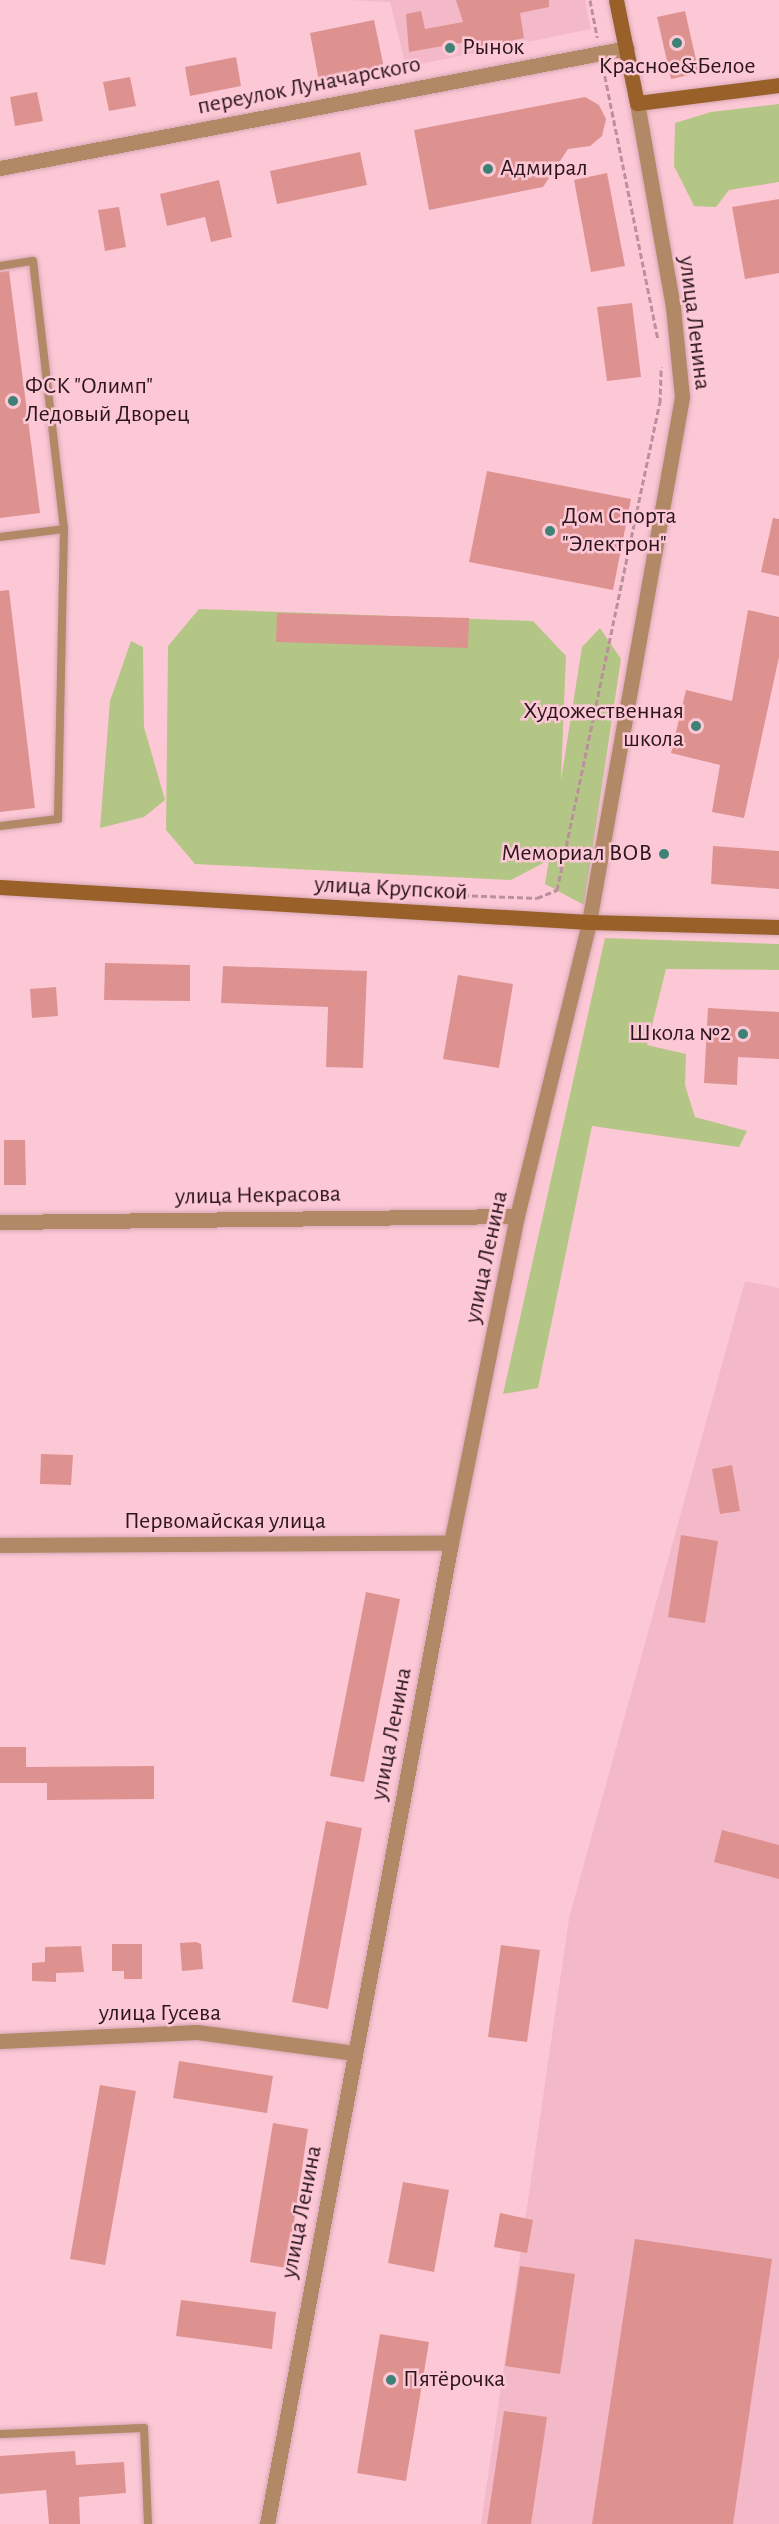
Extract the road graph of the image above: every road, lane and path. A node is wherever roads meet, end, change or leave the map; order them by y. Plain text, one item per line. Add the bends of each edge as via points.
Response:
1 (590, 0) edge
2 (616, 0) edge
3 (627, 48) junction
4 (600, 53) junction
5 (779, 85) edge
6 (637, 103) junction
7 (0, 168) edge
8 (0, 266) edge
9 (660, 351) dead end
10 (661, 362) dead end
11 (64, 528) junction
12 (0, 537) edge
13 (0, 826) edge
14 (0, 887) edge
15 (405, 893) dead end
16 (590, 922) junction
17 (779, 927) edge
18 (517, 1216) junction
19 (0, 1222) edge
20 (451, 1543) junction
21 (0, 1545) edge
22 (0, 2041) edge
23 (355, 2053) junction
24 (0, 2434) edge
25 (147, 2524) edge
26 (267, 2524) edge

1 - 4 path
2 - 3 street, улица Ленина
3 - 4 street, переулок Луначарского
3 - 6 street, улица Ленина
4 - 7 street, переулок Луначарского
4 - 9 path
5 - 6 street
6 - 16 street, улица Ленина via 673,307 682,397
8 - 11 lane via 33,261
10 - 15 path via 660,403 557,890 537,898
11 - 12 lane
11 - 13 lane via 58,819
14 - 16 street, улица Крупской
16 - 17 street, улица Крупской
16 - 18 street, улица Ленина
18 - 19 street, улица Некрасова
18 - 20 street, улица Ленина
20 - 21 street, Первомайская улица
20 - 23 street, улица Ленина
22 - 23 street, улица Гусева via 196,2032
23 - 26 street, улица Ленина
24 - 25 lane via 144,2428

